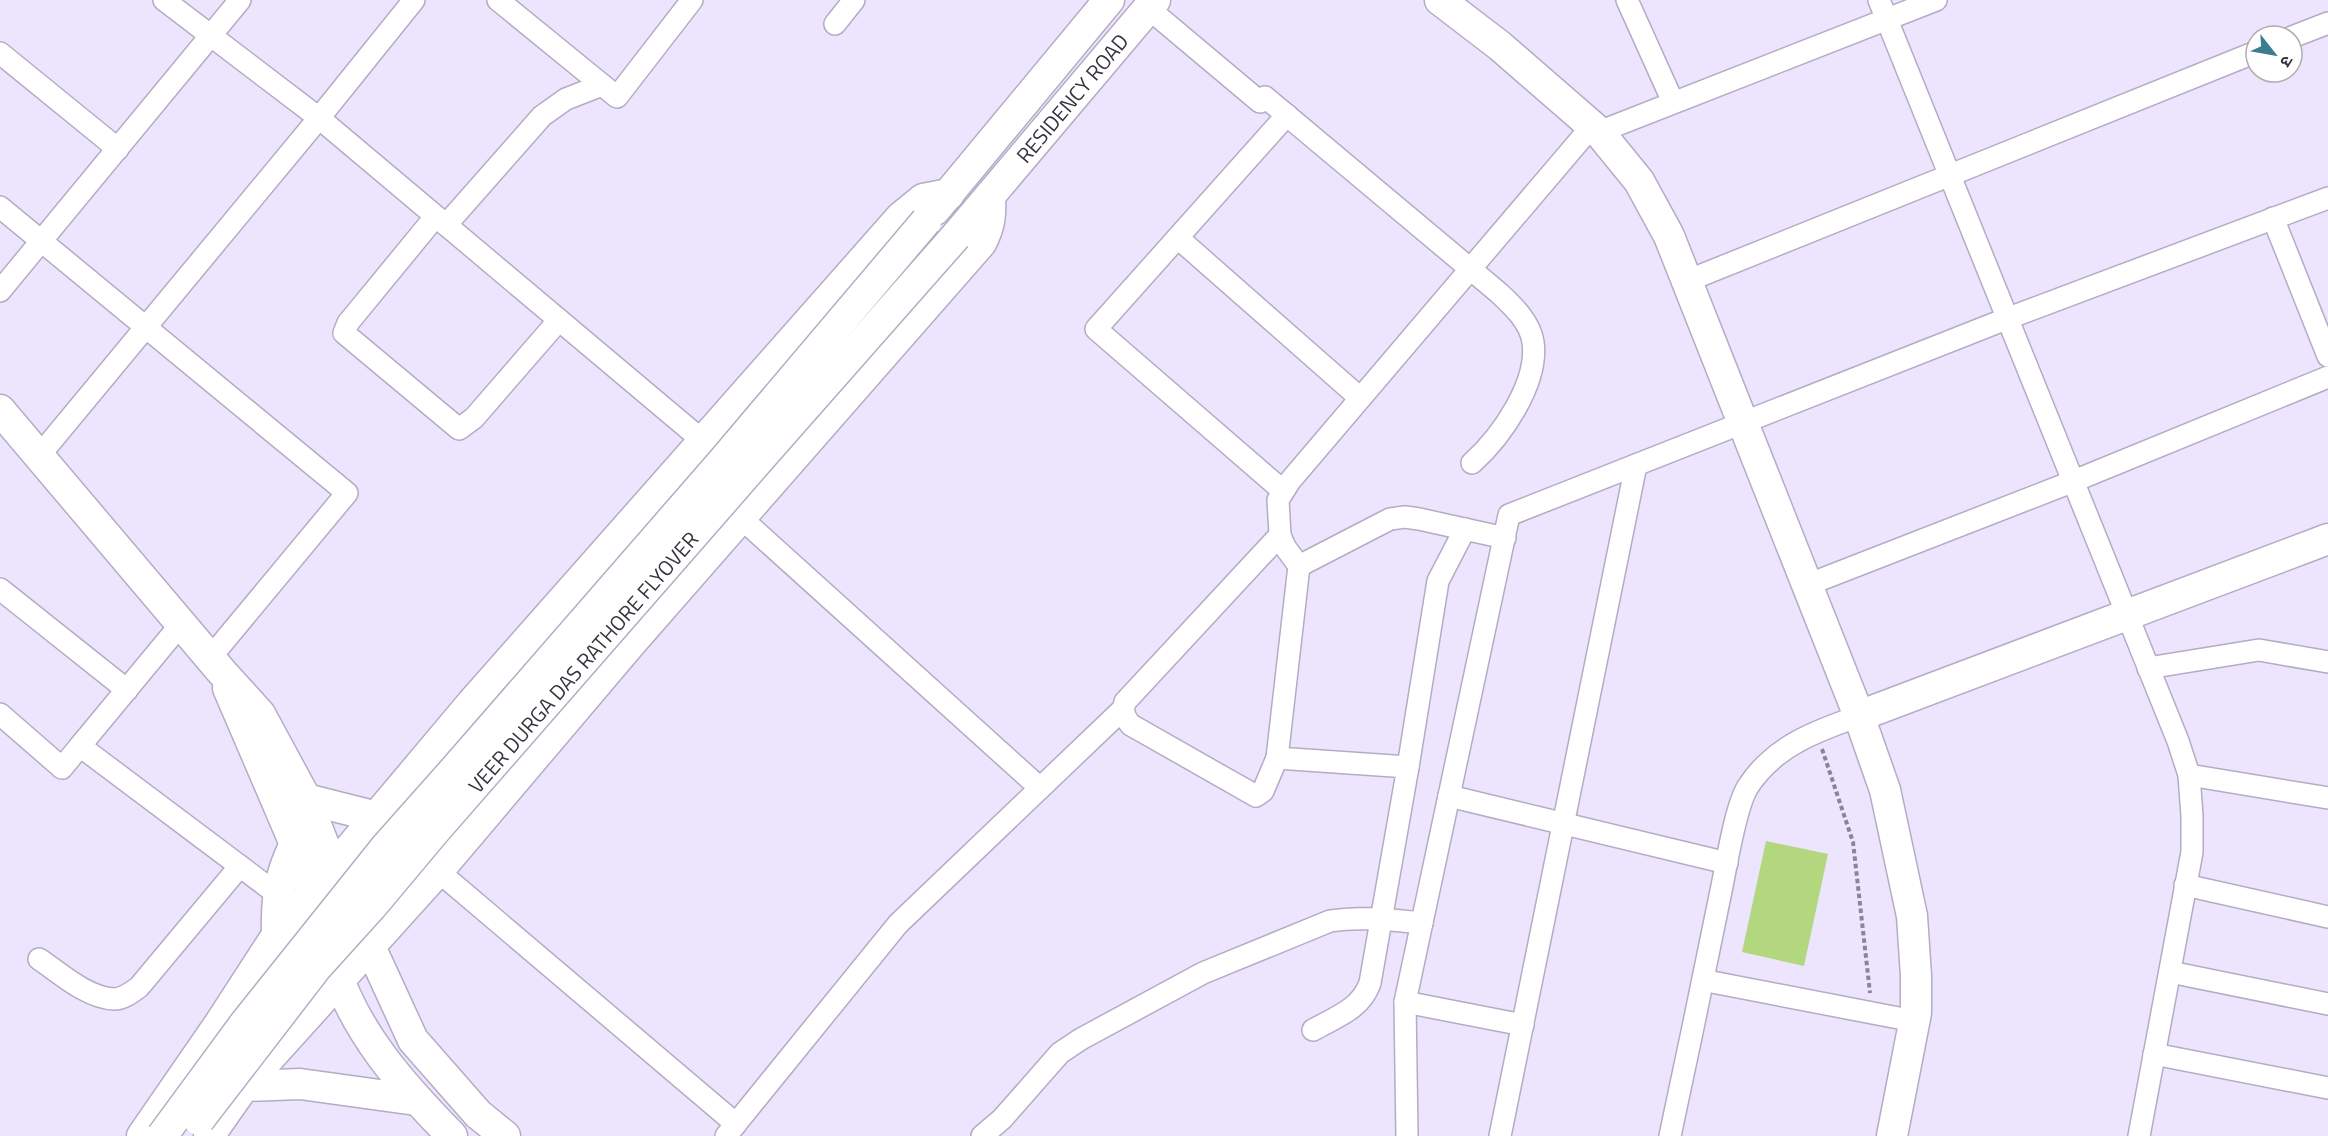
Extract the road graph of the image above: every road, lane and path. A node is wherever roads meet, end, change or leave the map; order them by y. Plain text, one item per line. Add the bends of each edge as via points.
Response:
1 (164, 0) edge
2 (240, 0) edge
3 (414, 0) edge
4 (498, 0) edge
5 (854, 0) edge
6 (1109, 0) edge
7 (1440, 0) edge
8 (1627, 0) edge
9 (1936, 0) edge
10 (685, 3) edge
11 (1151, 4) edge
12 (1883, 10) edge
13 (2328, 23) edge
14 (835, 24) dead end
15 (2304, 33) edge
16 (211, 37) junction
17 (0, 53) edge
18 (2244, 57) edge
19 (602, 85) junction
20 (1673, 102) junction
21 (1287, 115) junction
22 (319, 118) junction
23 (1596, 129) junction
24 (118, 149) junction
25 (1948, 174) junction
26 (949, 194) junction
27 (990, 196) junction
28 (2328, 198) edge
29 (0, 207) edge
30 (2273, 218) junction
31 (441, 221) junction
32 (1178, 238) junction
33 (42, 240) junction
34 (1470, 269) junction
35 (1687, 281) junction
36 (0, 291) edge
37 (2006, 319) junction
38 (559, 320) junction
39 (146, 325) junction
40 (2328, 356) edge
41 (2328, 376) edge
42 (1360, 398) junction
43 (0, 410) edge
44 (1742, 422) junction
45 (703, 441) junction
46 (39, 456) junction
47 (1472, 463) dead end
48 (1636, 465) junction
49 (2074, 481) junction
50 (1283, 492) junction
51 (741, 518) junction
52 (1465, 529) junction
53 (1280, 535) junction
54 (1504, 538) junction
55 (2328, 539) edge
56 (1299, 566) junction
57 (1807, 585) junction
58 (0, 590) edge
59 (2128, 614) junction
60 (181, 624) junction
61 (2328, 662) edge
62 (216, 664) junction
63 (2148, 668) junction
64 (127, 690) junction
65 (1123, 709) junction
66 (0, 714) edge
67 (1858, 716) junction
68 (80, 746) junction
69 (1817, 747) dead end
70 (1277, 758) junction
71 (1408, 767) junction
72 (2189, 775) junction
73 (1040, 788) junction
74 (1449, 796) junction
75 (2328, 798) edge
76 (306, 799) junction
77 (377, 818) junction
78 (1564, 822) junction
79 (296, 844) junction
80 (1727, 863) junction
81 (240, 866) junction
82 (332, 871) junction
83 (438, 871) junction
84 (2185, 885) junction
85 (277, 894) junction
86 (313, 894) junction
87 (2328, 916) edge
88 (1380, 919) junction
89 (1422, 923) junction
90 (277, 935) junction
91 (370, 946) junction
92 (39, 959) dead end
93 (2170, 972) junction
94 (339, 980) junction
95 (1712, 982) dead end
96 (1405, 1002) junction
97 (2328, 1004) edge
98 (1865, 1011) junction
99 (1914, 1020) junction
100 (1523, 1024) junction
101 (1313, 1030) dead end
102 (204, 1045) junction
103 (2154, 1054) junction
104 (244, 1086) junction
105 (2328, 1088) edge
106 (416, 1100) junction
107 (731, 1130) edge
108 (142, 1136) edge
109 (162, 1136) edge
110 (187, 1136) edge
111 (209, 1136) edge
112 (452, 1136) edge
113 (505, 1136) edge
114 (982, 1136) edge
115 (1407, 1136) edge
116 (1500, 1136) edge
117 (1670, 1136) edge
118 (1892, 1136) edge
119 (2139, 1136) edge

1 - 16 street
2 - 16 street
3 - 22 street
4 - 19 street
5 - 14 street
6 - 26 street, RESIDENCY ROAD
7 - 23 street
8 - 20 street
9 - 12 street
10 - 19 street via 617,97
11 - 21 street via 1260,102 1265,97
11 - 27 street, RESIDENCY ROAD
12 - 20 street
12 - 25 street
13 - 15 street
16 - 22 street
16 - 24 street
17 - 24 street
18 - 25 street
19 - 31 street via 566,99 542,116
20 - 23 street
21 - 32 street
21 - 34 street
22 - 31 street
22 - 39 street
23 - 34 street
23 - 35 street via 1638,181 1669,236
24 - 33 street
25 - 35 street
25 - 37 street
26 - 45 street via 923,199 901,217
26 - 109 street, VEER DURGA DAS RATHORE FLYOVER, bridge via 384,849 252,1014
27 - 51 street via 989,228 981,243
27 - 110 street, VEER DURGA DAS RATHORE FLYOVER, bridge via 316,968
28 - 30 street
29 - 33 street
30 - 37 street
30 - 40 street
31 - 38 street
31 - 38 street via 348,323 344,333 459,429 474,418
32 - 42 street
32 - 50 street via 1096,329
33 - 36 street
33 - 39 street
34 - 42 street
34 - 47 street via 1520,315 1530,334 1533,353 1531,368 1508,421
35 - 44 street
37 - 44 street
37 - 49 street
38 - 45 street
39 - 46 street
39 - 62 street via 346,493
41 - 49 street
42 - 50 street
43 - 46 street
44 - 48 street
44 - 57 street
45 - 77 street via 472,703
46 - 60 street
48 - 54 street via 1509,515
48 - 78 street
49 - 57 street
49 - 59 street
50 - 53 street via 1278,500
51 - 73 street
51 - 83 street
52 - 54 street
52 - 56 street via 1419,519 1390,519
52 - 71 street via 1438,581
53 - 56 street
53 - 65 street via 1125,702
54 - 74 street
55 - 59 street
56 - 70 street
57 - 67 street
58 - 64 street
59 - 63 street
59 - 67 street
60 - 62 street
60 - 64 street
61 - 63 street via 2259,650
62 - 76 street via 260,714
62 - 79 street
63 - 72 street
64 - 68 street
65 - 70 street via 1131,725 1256,796 1263,791
65 - 73 street
66 - 68 street via 62,768
67 - 80 street via 1817,730 1770,759 1747,787
67 - 99 street via 1885,790 1912,916
68 - 81 street
69 - 98 path via 1827,760 1853,842 1870,996
70 - 71 street
71 - 88 street
72 - 75 street
72 - 84 street via 2192,852
73 - 107 street via 898,924
74 - 78 street
74 - 89 street
76 - 77 street
76 - 82 street
77 - 82 street
78 - 80 street
78 - 100 street
79 - 85 street via 285,864
79 - 86 street
80 - 117 street
81 - 85 street
81 - 92 street via 139,987 128,995 114,999 95,994
82 - 86 street
82 - 91 street
83 - 91 street
83 - 107 street
84 - 87 street
84 - 93 street
85 - 90 street
86 - 90 street
86 - 94 street
88 - 89 street
88 - 101 street via 1366,995 1350,1010
88 - 114 street via 1330,921 1203,973 1102,1028 1060,1053
89 - 96 street
90 - 102 street
91 - 94 street
91 - 113 street via 413,1040 478,1114
93 - 97 street
93 - 103 street
94 - 104 street
94 - 106 street via 354,1015
95 - 98 street
96 - 100 street
96 - 115 street
98 - 99 street
99 - 118 street
100 - 116 street
102 - 104 street
102 - 108 street
103 - 105 street
103 - 119 street
104 - 106 street via 300,1084
104 - 111 street
106 - 112 street

